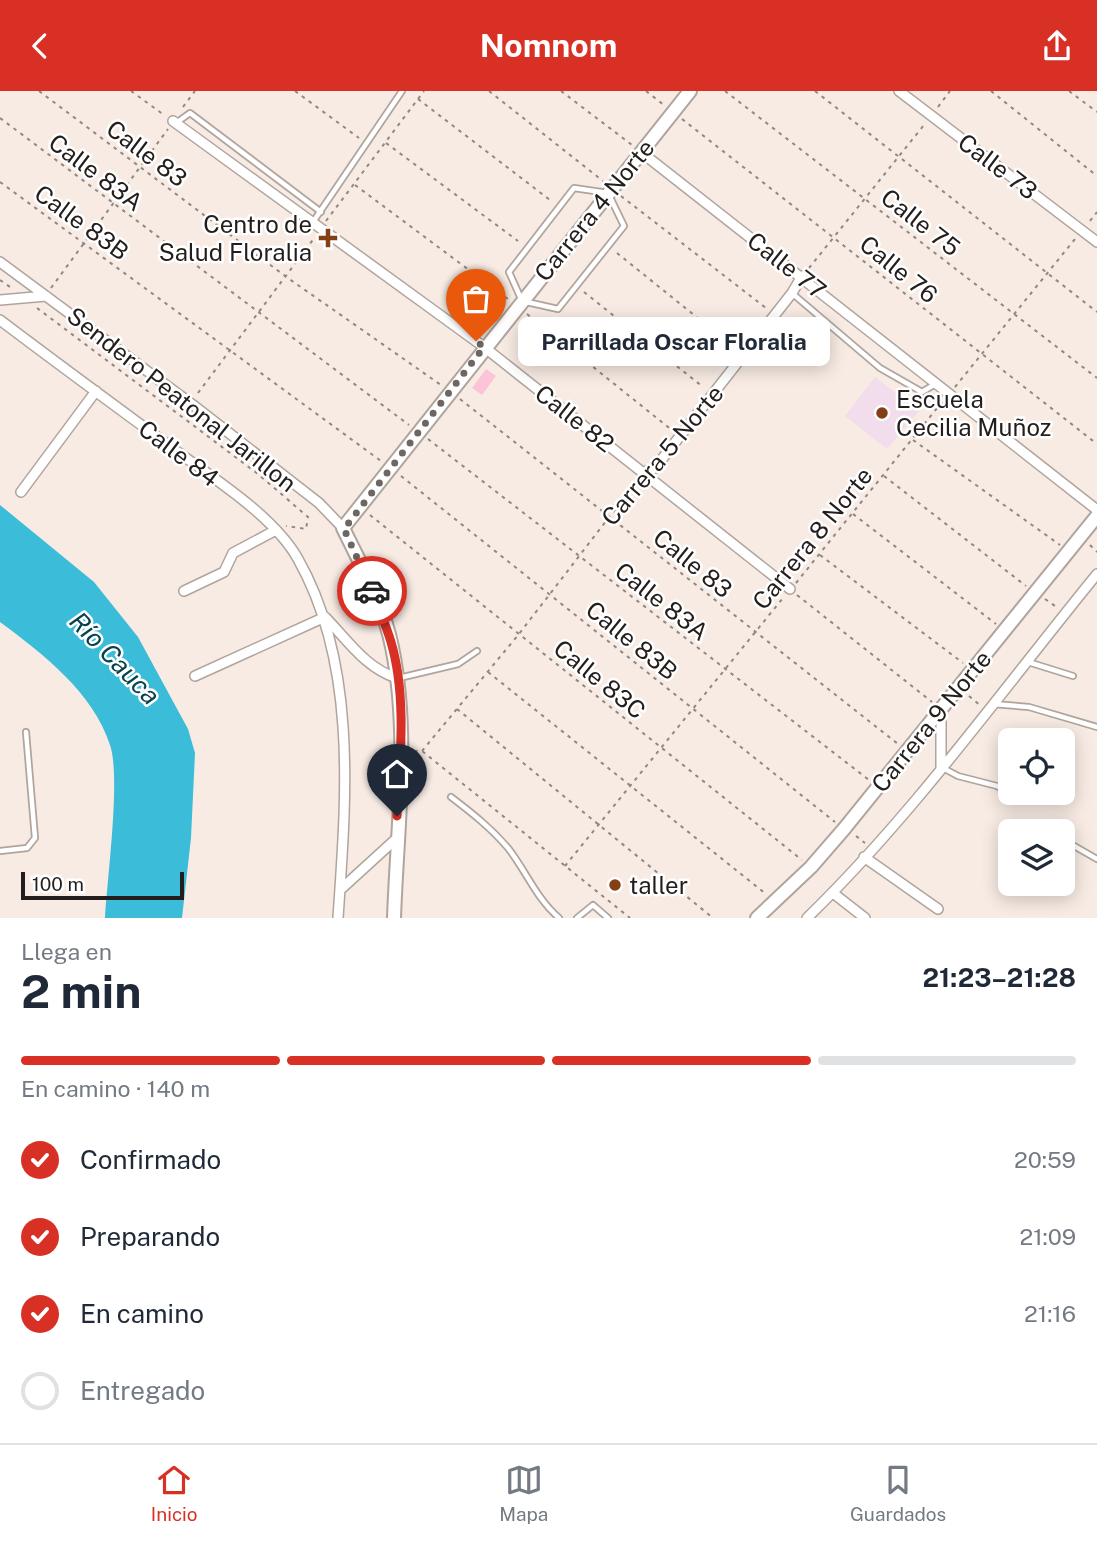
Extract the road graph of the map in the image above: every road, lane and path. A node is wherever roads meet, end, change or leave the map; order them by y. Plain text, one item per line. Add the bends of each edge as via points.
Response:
1 (39, 91) edge
2 (131, 91) edge
3 (195, 91) edge
4 (295, 91) edge
5 (402, 91) edge
6 (424, 91) edge
7 (489, 91) edge
8 (561, 91) edge
9 (646, 91) edge
10 (690, 91) edge
11 (725, 91) edge
12 (815, 91) edge
13 (899, 91) edge
14 (950, 91) edge
15 (991, 91) edge
16 (1069, 91) edge
17 (418, 99) junction
18 (665, 105) dead end
19 (1097, 112) edge
20 (931, 115) junction
21 (0, 118) edge
22 (681, 118) dead end
23 (174, 122) junction
24 (385, 142) junction
25 (366, 143) junction
26 (637, 149) junction
27 (378, 152) junction
28 (898, 156) junction
29 (139, 168) junction
30 (1097, 176) edge
31 (0, 182) edge
32 (354, 184) junction
33 (610, 190) junction
34 (864, 198) junction
35 (550, 200) dead end
36 (112, 205) junction
37 (321, 212) junction
38 (1097, 212) edge
39 (317, 226) junction
40 (1082, 230) junction
41 (833, 237) junction
42 (518, 241) dead end
43 (1097, 242) edge
44 (84, 244) junction
45 (617, 253) dead end
46 (0, 262) edge
47 (1048, 273) junction
48 (802, 276) junction
49 (285, 277) junction
50 (0, 280) edge
51 (584, 292) dead end
52 (793, 293) junction
53 (22, 296) junction
54 (46, 296) junction
55 (0, 300) edge
56 (518, 304) junction
57 (1097, 312) edge
58 (257, 314) junction
59 (1014, 314) junction
60 (775, 316) junction
61 (0, 320) edge
62 (484, 347) junction
63 (230, 350) junction
64 (744, 355) junction
65 (981, 355) junction
66 (1097, 378) edge
67 (937, 383) junction
68 (442, 385) dead end
69 (96, 391) junction
70 (198, 393) dead end
71 (950, 393) junction
72 (712, 395) junction
73 (459, 398) dead end
74 (410, 426) dead end
75 (679, 436) junction
76 (428, 439) dead end
77 (912, 439) junction
78 (1097, 445) edge
79 (382, 461) dead end
80 (644, 472) junction
81 (400, 475) dead end
82 (883, 475) junction
83 (21, 492) dead end
84 (1097, 510) edge
85 (852, 513) junction
86 (370, 515) dead end
87 (1097, 516) edge
88 (610, 517) junction
89 (344, 529) junction
90 (276, 530) junction
91 (1069, 551) junction
92 (819, 554) junction
93 (580, 557) junction
94 (1097, 574) edge
95 (790, 589) junction
96 (184, 591) dead end
97 (1035, 593) junction
98 (549, 594) junction
99 (1065, 613) junction
100 (325, 617) junction
101 (1005, 631) junction
102 (755, 632) junction
103 (519, 634) junction
104 (477, 651) dead end
105 (1028, 661) junction
106 (724, 670) junction
107 (973, 670) junction
108 (488, 672) junction
109 (1073, 675) dead end
110 (195, 676) dead end
111 (397, 678) junction
112 (959, 687) junction
113 (990, 707) junction
114 (457, 709) junction
115 (693, 709) junction
116 (941, 709) junction
117 (1097, 727) edge
118 (26, 732) dead end
119 (661, 747) junction
120 (907, 751) junction
121 (941, 767) junction
122 (631, 785) junction
123 (878, 787) junction
124 (998, 787) edge
125 (452, 797) dead end
126 (600, 823) junction
127 (845, 828) junction
128 (397, 838) junction
129 (1075, 846) edge
130 (872, 848) junction
131 (0, 851) edge
132 (864, 857) junction
133 (1097, 859) edge
134 (565, 866) junction
135 (811, 867) junction
136 (340, 890) junction
137 (832, 893) junction
138 (775, 901) junction
139 (938, 909) dead end
140 (338, 918) edge
141 (394, 918) edge
142 (559, 918) edge
143 (577, 918) edge
144 (608, 918) edge
145 (630, 918) edge
146 (713, 918) edge
147 (757, 918) edge
148 (807, 918) edge
149 (865, 918) edge

1 - 29 path, Calle 83
2 - 23 path
3 - 23 path
4 - 25 path
5 - 25 lane
6 - 17 path
7 - 33 path
8 - 26 path
9 - 18 path
10 - 26 street, Carrera 4 Norte
11 - 34 path, Calle 75
12 - 28 path
13 - 20 street, Calle 73
14 - 20 path
15 - 30 path
16 - 19 path
17 - 24 path
17 - 35 path
20 - 28 path
20 - 40 street, Calle 73
21 - 36 path, Calle 83A
22 - 41 path, Calle 76
23 - 29 path
23 - 37 lane via 190,113
23 - 39 street, Calle 82
24 - 27 path
24 - 42 path
25 - 27 path
25 - 37 lane
26 - 33 street, Carrera 4 Norte
26 - 48 street, Calle 77
27 - 32 path
28 - 34 path
28 - 47 path
29 - 36 path
29 - 49 path, Calle 83
31 - 44 path, Calle 83B
32 - 39 path
32 - 56 path
33 - 56 street, Carrera 4 Norte
33 - 56 lane via 574,188 509,272
33 - 56 lane via 624,226 558,309
33 - 60 path
34 - 41 path
34 - 59 path, Calle 75
36 - 44 path
36 - 58 path, Calle 83A
37 - 39 lane
38 - 40 path, Carrera 8 Norte
39 - 49 path
39 - 62 street, Calle 82
40 - 43 street, Calle 73
40 - 47 path, Carrera 8 Norte
41 - 48 path
41 - 65 path, Calle 76
44 - 54 path
44 - 63 path, Calle 83B
45 - 64 path
46 - 54 street, Calle 84
47 - 57 path
47 - 59 path, Carrera 8 Norte
48 - 52 street, Carrera 5 Norte
48 - 67 street, Calle 77
49 - 58 path
49 - 68 path, Calle 83
50 - 53 path, Sendero Peatonal Jarillon
51 - 72 path
52 - 60 street, Carrera 5 Norte
52 - 67 lane via 880,367 922,392
53 - 54 street
53 - 55 street
53 - 90 path, Sendero Peatonal Jarillon via 308,517 306,529 285,526
54 - 89 street, Calle 84 via 193,405 318,503
56 - 62 street, Carrera 4 Norte
56 - 75 path
58 - 63 path
58 - 74 path, Calle 83A
59 - 65 path, Carrera 8 Norte
59 - 66 path, Calle 75
60 - 64 street, Carrera 5 Norte
61 - 69 street, Calle 84
62 - 80 street, Calle 82
62 - 89 street, Carrera 4 Norte
63 - 70 path
63 - 79 path, Calle 83B
64 - 72 street, Carrera 5 Norte
65 - 71 path, Carrera 8 Norte
65 - 78 path, Calle 76
67 - 71 street, Calle 77
69 - 83 street
69 - 90 street, Calle 84
71 - 77 path, Carrera 8 Norte
71 - 84 street, Calle 77
72 - 75 street, Carrera 5 Norte
73 - 88 path, Calle 83
75 - 80 street, Carrera 5 Norte via 655,468
76 - 93 path, Calle 83A
77 - 82 path, Carrera 8 Norte
77 - 91 path
80 - 88 path, Carrera 5 Norte
80 - 95 street, Calle 82
81 - 98 path, Calle 83B
82 - 85 path, Carrera 8 Norte
82 - 97 path
85 - 92 path, Carrera 8 Norte
85 - 101 path
86 - 103 path, Calle 83C
87 - 91 street, Carrera 9 Norte
88 - 93 path, Carrera 5 Norte
88 - 102 path, Calle 83
89 - 111 street via 392,644
90 - 96 street via 233,553 224,572
90 - 100 street, Calle 84 via 297,557
91 - 97 street, Carrera 9 Norte
92 - 95 path, Carrera 8 Norte
92 - 107 path
93 - 98 path, Carrera 5 Norte
93 - 106 path, Calle 83A
94 - 99 street, Carrera 9 Norte
95 - 102 path, Carrera 8 Norte
95 - 116 path
97 - 99 path
97 - 101 street, Carrera 9 Norte
98 - 103 path, Carrera 5 Norte
98 - 115 path, Calle 83B
99 - 105 street, Carrera 9 Norte
100 - 110 street
100 - 111 street via 371,666
100 - 136 street via 340,703 346,804
101 - 107 street, Carrera 9 Norte
102 - 106 path, Carrera 8 Norte
102 - 120 path, Calle 83
103 - 108 path, Carrera 5 Norte
103 - 119 path, Calle 83C
104 - 111 lane via 458,664
105 - 109 lane
105 - 113 street, Carrera 9 Norte
106 - 115 path, Carrera 8 Norte
106 - 123 path, Calle 83A
107 - 112 street, Carrera 9 Norte
108 - 114 path, Carrera 5 Norte
108 - 122 path
111 - 128 street
112 - 113 path
112 - 116 street, Carrera 9 Norte
113 - 117 lane via 1029,707
113 - 121 street, Carrera 9 Norte
114 - 126 path
114 - 134 path, Carrera 5 Norte via 422,751
115 - 119 path, Carrera 8 Norte
115 - 127 path, Calle 83B
116 - 120 street, Carrera 9 Norte
116 - 121 street
118 - 131 lane via 35,838 27,848
119 - 122 path, Carrera 8 Norte
119 - 135 path, Calle 83C
120 - 123 street, Carrera 9 Norte
121 - 124 lane
121 - 130 street, Carrera 9 Norte
122 - 126 path, Carrera 8 Norte
122 - 138 path
123 - 127 street, Carrera 9 Norte
125 - 142 lane via 509,850 542,903
126 - 134 path, Carrera 8 Norte
126 - 146 path
127 - 130 path, Calle 83B
127 - 135 street, Carrera 9 Norte
128 - 136 street
128 - 141 street
129 - 133 lane
130 - 132 street, Carrera 9 Norte
132 - 137 street, Carrera 9 Norte
132 - 139 street
134 - 145 path
135 - 138 street, Carrera 9 Norte
136 - 140 street
137 - 148 street, Carrera 9 Norte
137 - 149 street
138 - 147 street, Carrera 9 Norte
143 - 144 lane via 593,905

